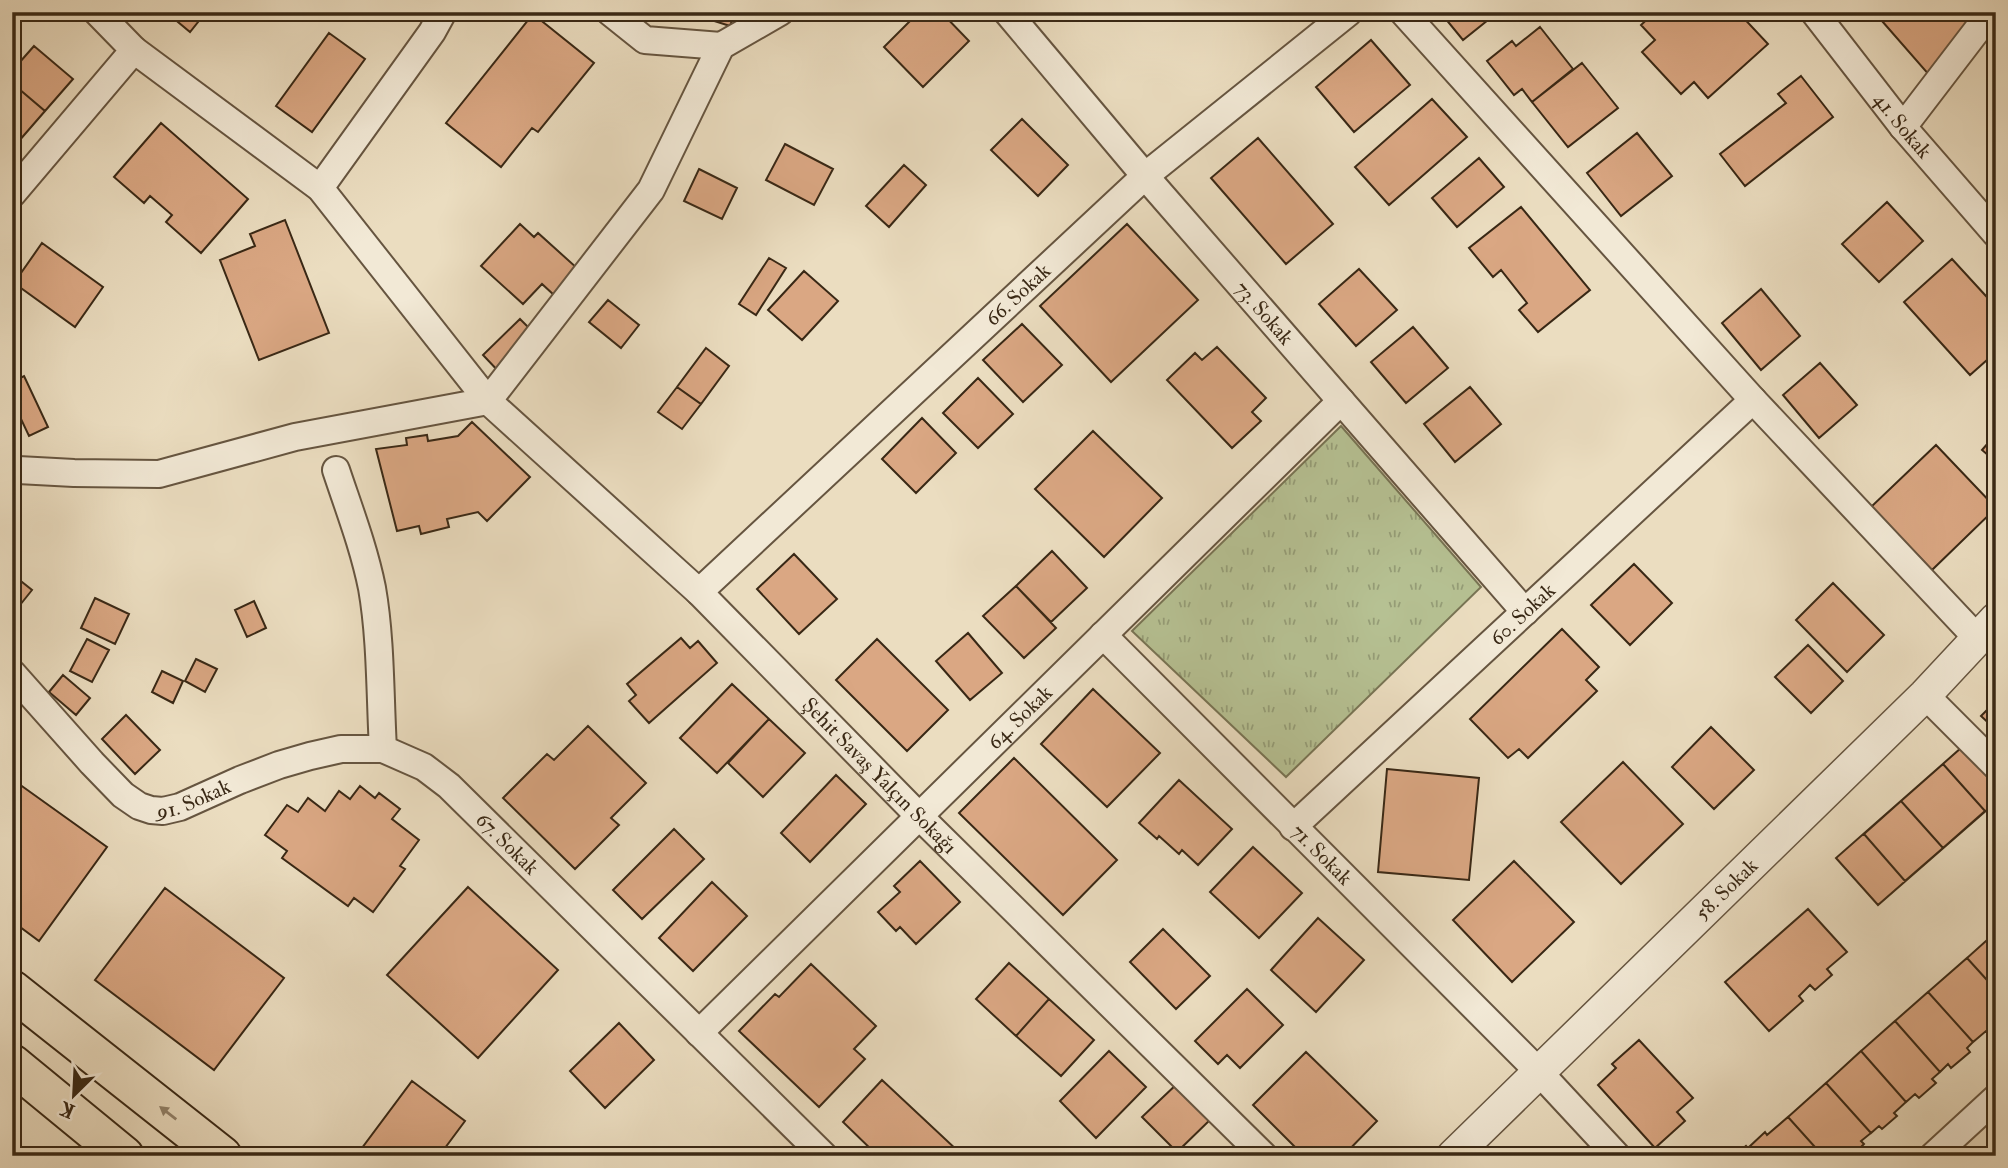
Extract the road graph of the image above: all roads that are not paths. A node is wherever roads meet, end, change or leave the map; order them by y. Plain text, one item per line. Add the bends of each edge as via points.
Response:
1 (97, 12) edge
2 (443, 12) edge
3 (610, 12) edge
4 (780, 12) edge
5 (1007, 12) edge
6 (1349, 12) edge
7 (1404, 12) edge
8 (1814, 12) edge
9 (1991, 12) edge
10 (721, 46) junction
11 (134, 50) junction
12 (1903, 127) junction
13 (1145, 176) junction
14 (320, 188) junction
15 (12, 194) edge
16 (1996, 234) edge
17 (488, 401) junction
18 (1341, 401) junction
19 (1753, 401) junction
20 (336, 470) dead end
21 (12, 472) edge
22 (699, 592) junction
23 (1525, 612) junction
24 (1987, 629) edge
25 (1103, 635) junction
26 (12, 673) edge
27 (1925, 695) junction
28 (383, 749) junction
29 (1996, 766) edge
30 (919, 816) junction
31 (1293, 827) junction
32 (12, 990) edge
33 (699, 1033) junction
34 (12, 1064) edge
35 (1539, 1072) junction
36 (1996, 1098) edge
37 (124, 1156) edge
38 (222, 1156) edge
39 (824, 1156) edge
40 (1264, 1156) edge
41 (1453, 1156) edge
42 (1617, 1156) edge
43 (1933, 1156) edge

1 - 11 street, Şehit Savaş Yalçın Sokağı
2 - 14 street
3 - 10 street via 645,40
4 - 10 street
5 - 13 street, 73. Sokak
6 - 13 street, 66. Sokak
7 - 19 street
8 - 12 street, 41. Sokak
9 - 12 street
10 - 17 street via 651,190
11 - 14 street, Şehit Savaş Yalçın Sokağı
11 - 15 street
12 - 16 street, 41. Sokak
13 - 18 street, 73. Sokak
13 - 22 street, 66. Sokak
14 - 17 street, Şehit Savaş Yalçın Sokağı
17 - 21 street via 295,437 159,474
17 - 22 street, Şehit Savaş Yalçın Sokağı
18 - 23 street, 73. Sokak
18 - 25 street, 64. Sokak
19 - 23 street, 60. Sokak
19 - 24 street
20 - 28 street via 372,590
22 - 30 street, Şehit Savaş Yalçın Sokağı
23 - 31 street, 60. Sokak
24 - 27 street, 58. Sokak
25 - 30 street, 64. Sokak
25 - 31 street, 71. Sokak
26 - 28 street, 91. Sokak via 123,795 151,810 180,807 310,756 341,749
27 - 29 street
27 - 35 street, 58. Sokak
28 - 33 street, 67. Sokak via 424,766 449,786
30 - 33 street, 64. Sokak
30 - 40 street, Şehit Savaş Yalçın Sokağı
31 - 35 street, 71. Sokak
38 -> 32 main road
33 - 39 street, 67. Sokak
34 - 37 main road
35 - 41 street, 58. Sokak
35 - 42 street, 71. Sokak
36 - 43 street

